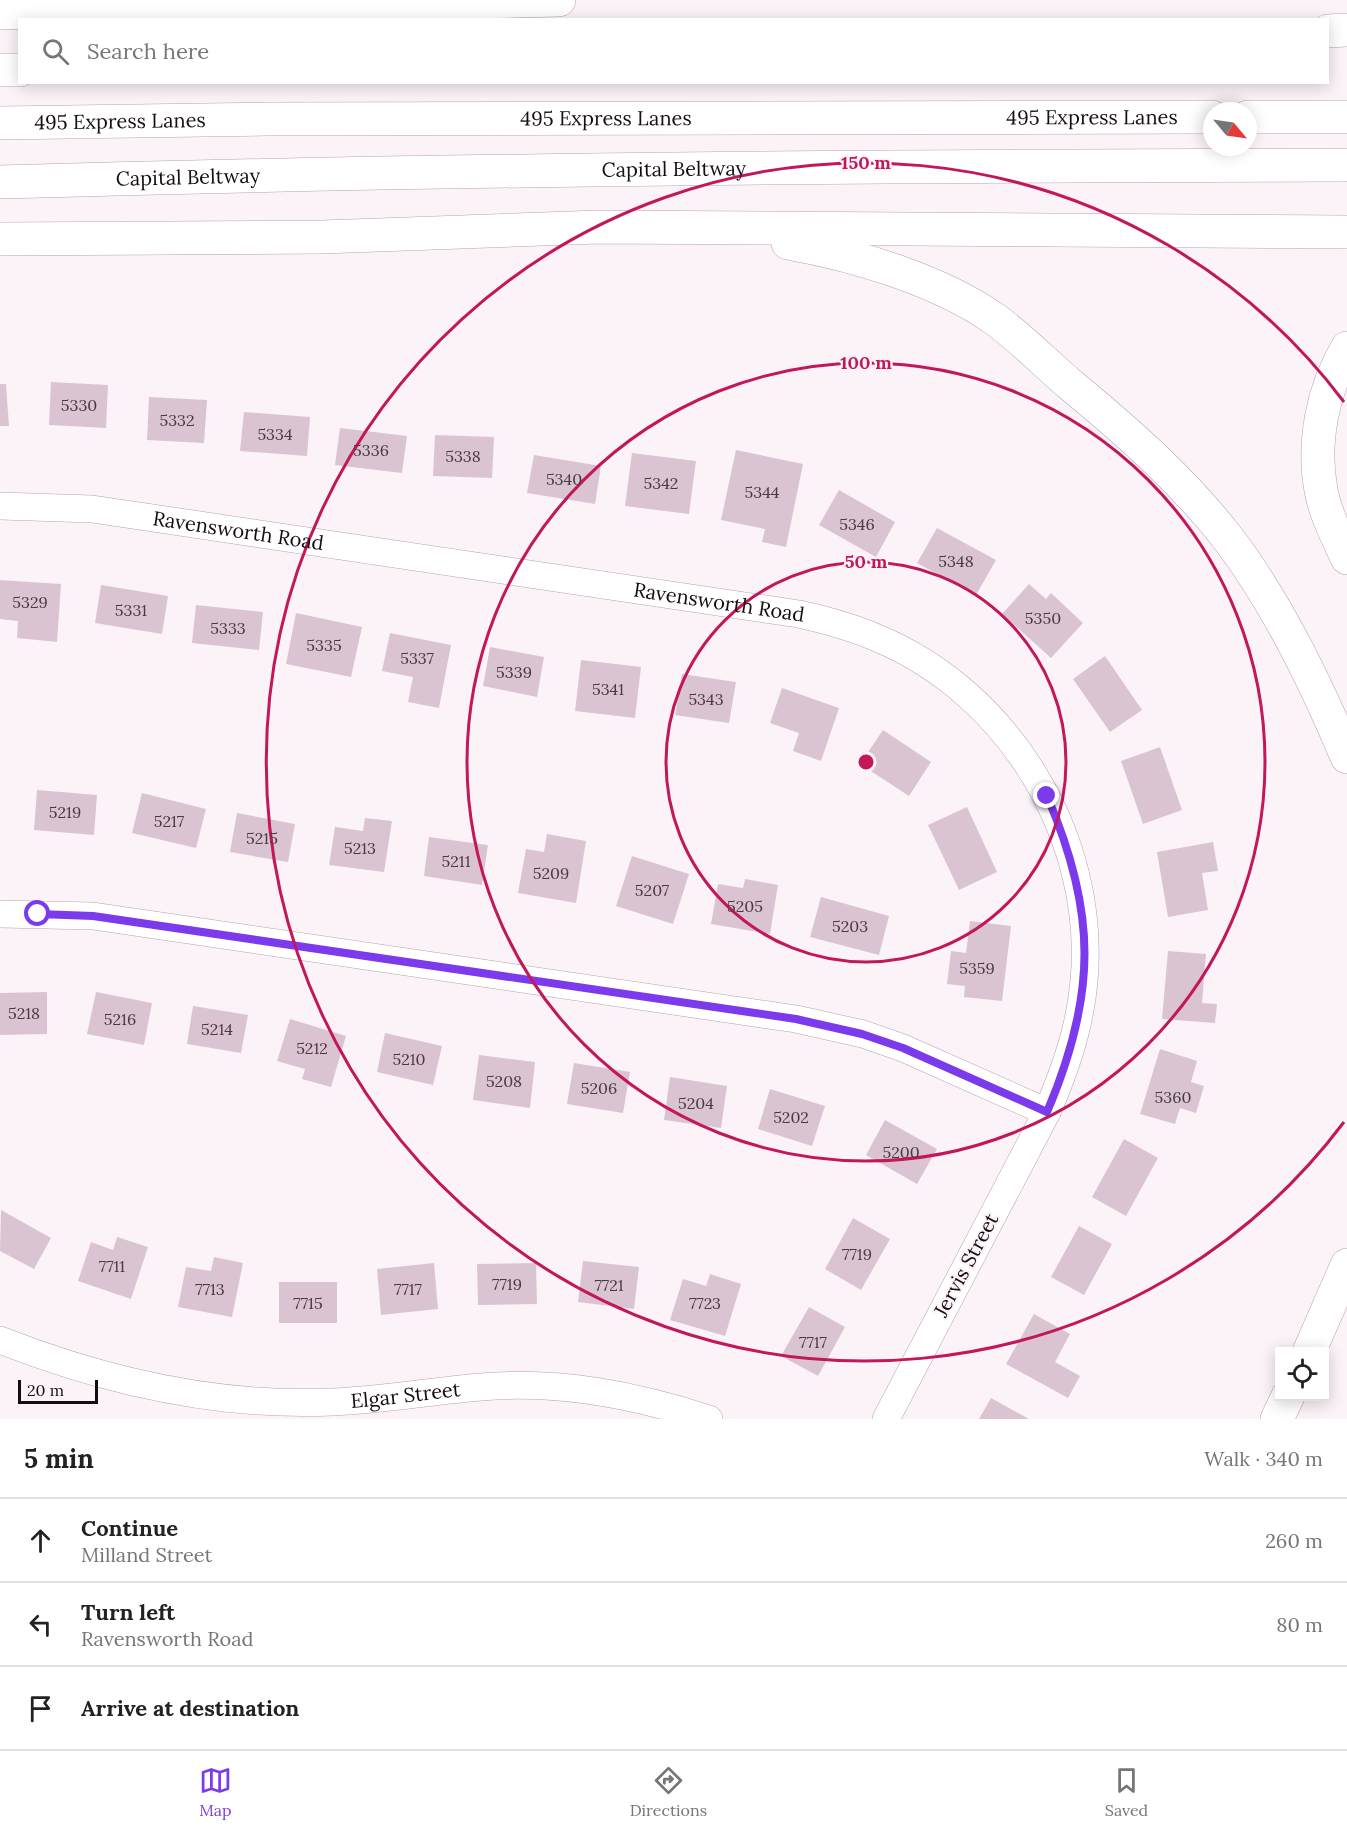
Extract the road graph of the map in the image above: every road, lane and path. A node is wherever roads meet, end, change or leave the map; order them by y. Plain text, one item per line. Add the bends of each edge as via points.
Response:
1 (559, 0) edge
2 (0, 13) edge
3 (1347, 30) edge
4 (1329, 31) edge
5 (0, 70) edge
6 (18, 70) edge
7 (1203, 117) edge
8 (1257, 117) edge
9 (1347, 117) edge
10 (0, 123) edge
11 (1347, 165) edge
12 (0, 182) edge
13 (598, 226) junction
14 (1347, 232) edge
15 (0, 239) edge
16 (1347, 348) edge
17 (0, 506) edge
18 (1347, 558) edge
19 (1347, 757) edge
20 (0, 914) edge
21 (1047, 1112) junction
22 (1347, 1265) edge
23 (0, 1341) edge
24 (1311, 1347) edge
25 (1286, 1401) edge
26 (709, 1419) edge
27 (886, 1419) edge
28 (1277, 1419) edge

1 - 2 highway
3 - 4 highway
5 - 6 highway
7 - 10 highway, 495 Express Lanes
8 - 9 highway
11 - 12 highway, Capital Beltway via 409,171
13 - 14 highway
13 - 15 highway via 322,237
13 - 19 highway via 770,240 820,248 915,279 995,320 1135,437 1232,545 1262,589 1310,677
16 - 18 highway via 1326,397 1319,428 1319,459 1321,489
17 - 21 street, Ravensworth Road via 92,509 799,614 878,638 920,660 959,687 994,720 1047,796 1066,842 1078,886 1084,931 1084,980 1078,1023
20 - 21 street via 93,916 796,1019 903,1048
21 - 27 street, Jervis Street
22 - 24 highway
23 - 26 street, Elgar Street via 123,1382 195,1396 333,1402 484,1386 554,1386 604,1391
25 - 28 highway

